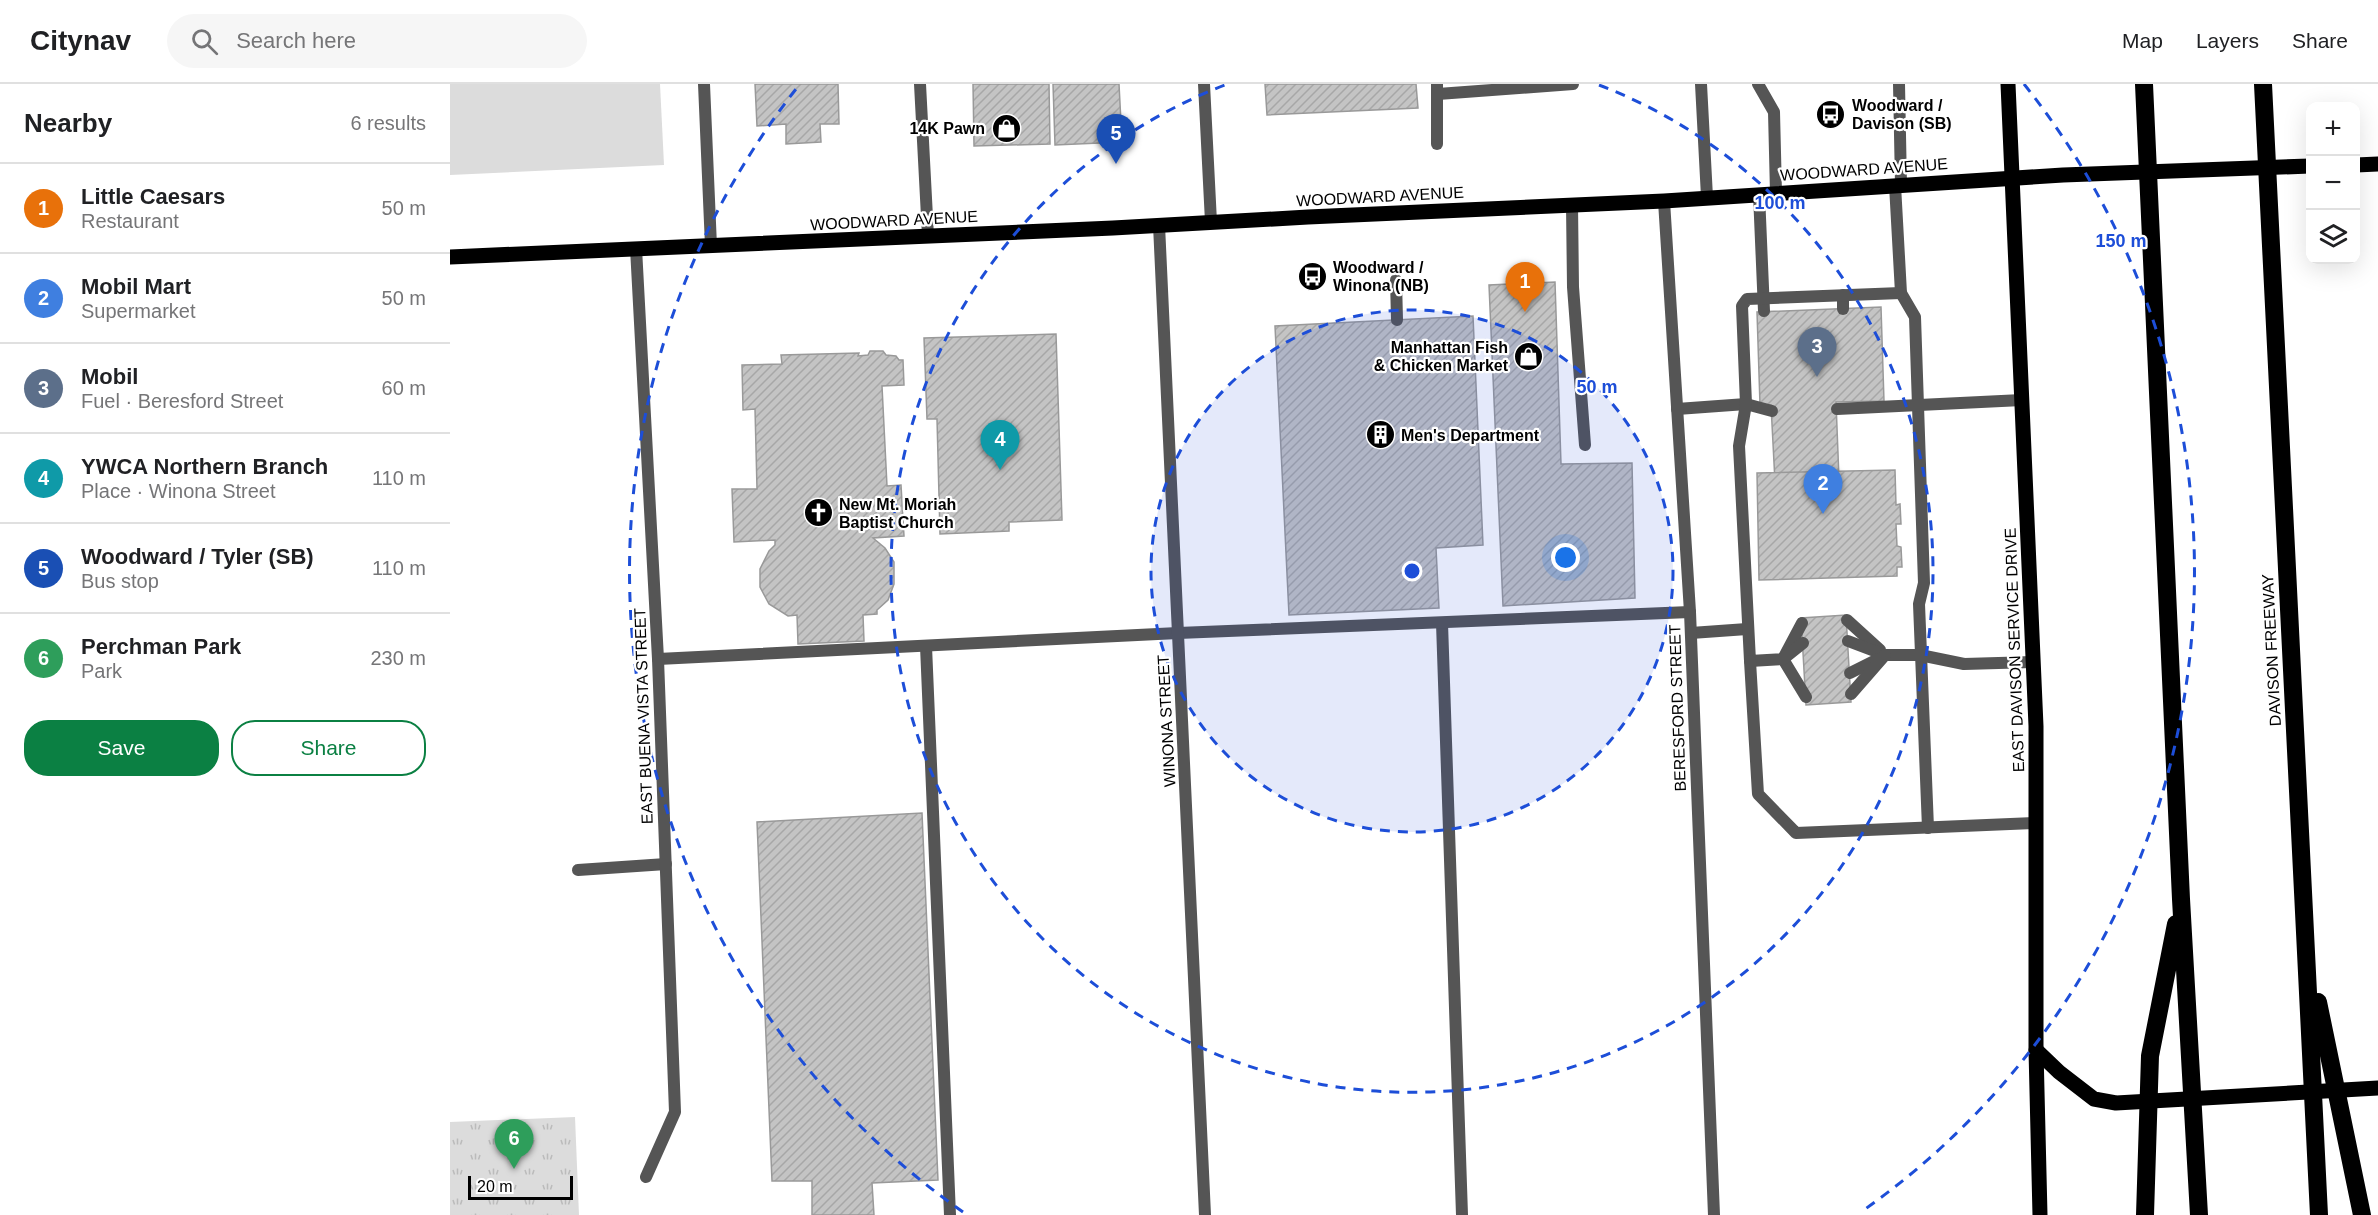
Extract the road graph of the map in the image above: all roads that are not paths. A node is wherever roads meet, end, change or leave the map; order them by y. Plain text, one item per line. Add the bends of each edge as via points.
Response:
1 (704, 84) edge
2 (920, 84) edge
3 (1204, 84) edge
4 (1573, 84) edge
5 (1701, 84) edge
6 (1758, 84) edge
7 (1899, 84) edge
8 (2008, 84) edge
9 (2144, 84) edge
10 (2263, 84) edge
11 (1438, 89) edge
12 (1437, 144) dead end
13 (2378, 164) edge
14 (2360, 165) edge
15 (2306, 166) edge
16 (2013, 178) junction
17 (1898, 185) junction
18 (1776, 193) junction
19 (1759, 194) junction
20 (1707, 197) junction
21 (1664, 201) junction
22 (1572, 205) junction
23 (1211, 222) junction
24 (1159, 225) junction
25 (928, 236) junction
26 (711, 246) junction
27 (636, 248) junction
28 (450, 257) edge
29 (1396, 280) dead end
30 (1901, 292) junction
31 (1870, 294) junction
32 (1843, 295) junction
33 (1764, 298) junction
34 (1871, 307) dead end
35 (1844, 309) dead end
36 (1764, 311) dead end
37 (1396, 320) dead end
38 (2022, 400) junction
39 (1746, 404) junction
40 (1843, 406) dead end
41 (1918, 406) junction
42 (1677, 409) junction
43 (1769, 409) dead end
44 (1585, 445) dead end
45 (1690, 612) junction
46 (1847, 620) dead end
47 (1442, 622) junction
48 (1802, 623) dead end
49 (1747, 629) junction
50 (1178, 633) junction
51 (1691, 633) junction
52 (1848, 641) dead end
53 (1803, 643) dead end
54 (926, 646) junction
55 (1885, 655) junction
56 (1920, 655) junction
57 (658, 659) junction
58 (1783, 659) junction
59 (1750, 661) junction
60 (2033, 662) junction
61 (1850, 673) dead end
62 (1805, 677) dead end
63 (1851, 694) dead end
64 (1806, 697) dead end
65 (2036, 823) junction
66 (1928, 828) junction
67 (666, 864) junction
68 (578, 870) dead end
69 (2181, 899) junction
70 (2306, 948) junction
71 (2036, 1050) junction
72 (2378, 1088) edge
73 (646, 1177) dead end
74 (950, 1215) edge
75 (1205, 1215) edge
76 (1462, 1215) edge
77 (1714, 1215) edge
78 (2040, 1215) edge
79 (2145, 1215) edge
80 (2199, 1215) edge
81 (2319, 1215) edge
82 (2362, 1215) edge

1 - 26 street
2 - 25 street
3 - 23 street
4 - 11 street
5 - 20 street
6 - 18 street via 1774,112
7 - 17 street
8 - 16 main road, EAST DAVISON SERVICE DRIVE
9 - 69 highway
10 - 70 highway, DAVISON FREEWAY
11 - 12 street
13 - 14 main road
15 - 16 main road, WOODWARD AVENUE
16 - 17 main road, WOODWARD AVENUE
16 - 38 main road, EAST DAVISON SERVICE DRIVE
17 - 18 main road, WOODWARD AVENUE
17 - 30 street
18 - 19 main road, WOODWARD AVENUE
19 - 20 main road, WOODWARD AVENUE
19 - 33 street
20 - 21 main road, WOODWARD AVENUE
21 - 22 main road, WOODWARD AVENUE
21 - 42 street, BERESFORD STREET
22 - 23 main road, WOODWARD AVENUE
22 - 44 street via 1573,287
23 - 24 main road, WOODWARD AVENUE
24 - 25 main road, WOODWARD AVENUE
24 - 50 street, WINONA STREET
25 - 26 main road, WOODWARD AVENUE
26 - 27 main road, WOODWARD AVENUE
27 - 28 main road, WOODWARD AVENUE
27 - 57 street, EAST BUENA VISTA STREET
29 - 37 street
30 - 31 street
30 - 41 street via 1915,317
31 - 32 street
31 - 34 street
32 - 33 street via 1799,303
32 - 35 street
33 - 36 street
33 - 39 street via 1748,299 1742,306
38 - 41 street
38 - 60 main road, EAST DAVISON SERVICE DRIVE
39 - 42 street
39 - 43 street
39 - 49 street via 1739,446
40 - 41 street
41 - 56 street via 1924,584 1919,604
42 - 45 street, BERESFORD STREET
45 - 47 street
45 - 51 street, BERESFORD STREET
46 - 55 street
47 - 50 street
47 - 76 street
48 - 58 street
49 - 51 street
49 - 59 street
50 - 54 street
50 - 75 street, WINONA STREET
51 - 77 street, BERESFORD STREET
52 - 55 street
53 - 58 street
54 - 57 street
54 - 74 street
55 - 56 street
55 - 61 street
55 - 63 street
56 - 60 street via 1964,664
56 - 66 street
57 - 67 street, EAST BUENA VISTA STREET
58 - 59 street
58 - 62 street
58 - 64 street
59 - 66 street via 1758,794 1796,833
60 - 65 main road, EAST DAVISON SERVICE DRIVE
65 - 66 street
65 - 71 main road, EAST DAVISON SERVICE DRIVE
67 - 68 street
67 - 73 street, EAST BUENA VISTA STREET via 675,1112
69 - 79 highway via 2150,1056
69 - 80 highway
70 - 81 highway, DAVISON FREEWAY
70 - 82 highway
71 - 72 main road via 2084,1093 2116,1103
71 - 78 main road, EAST DAVISON SERVICE DRIVE

